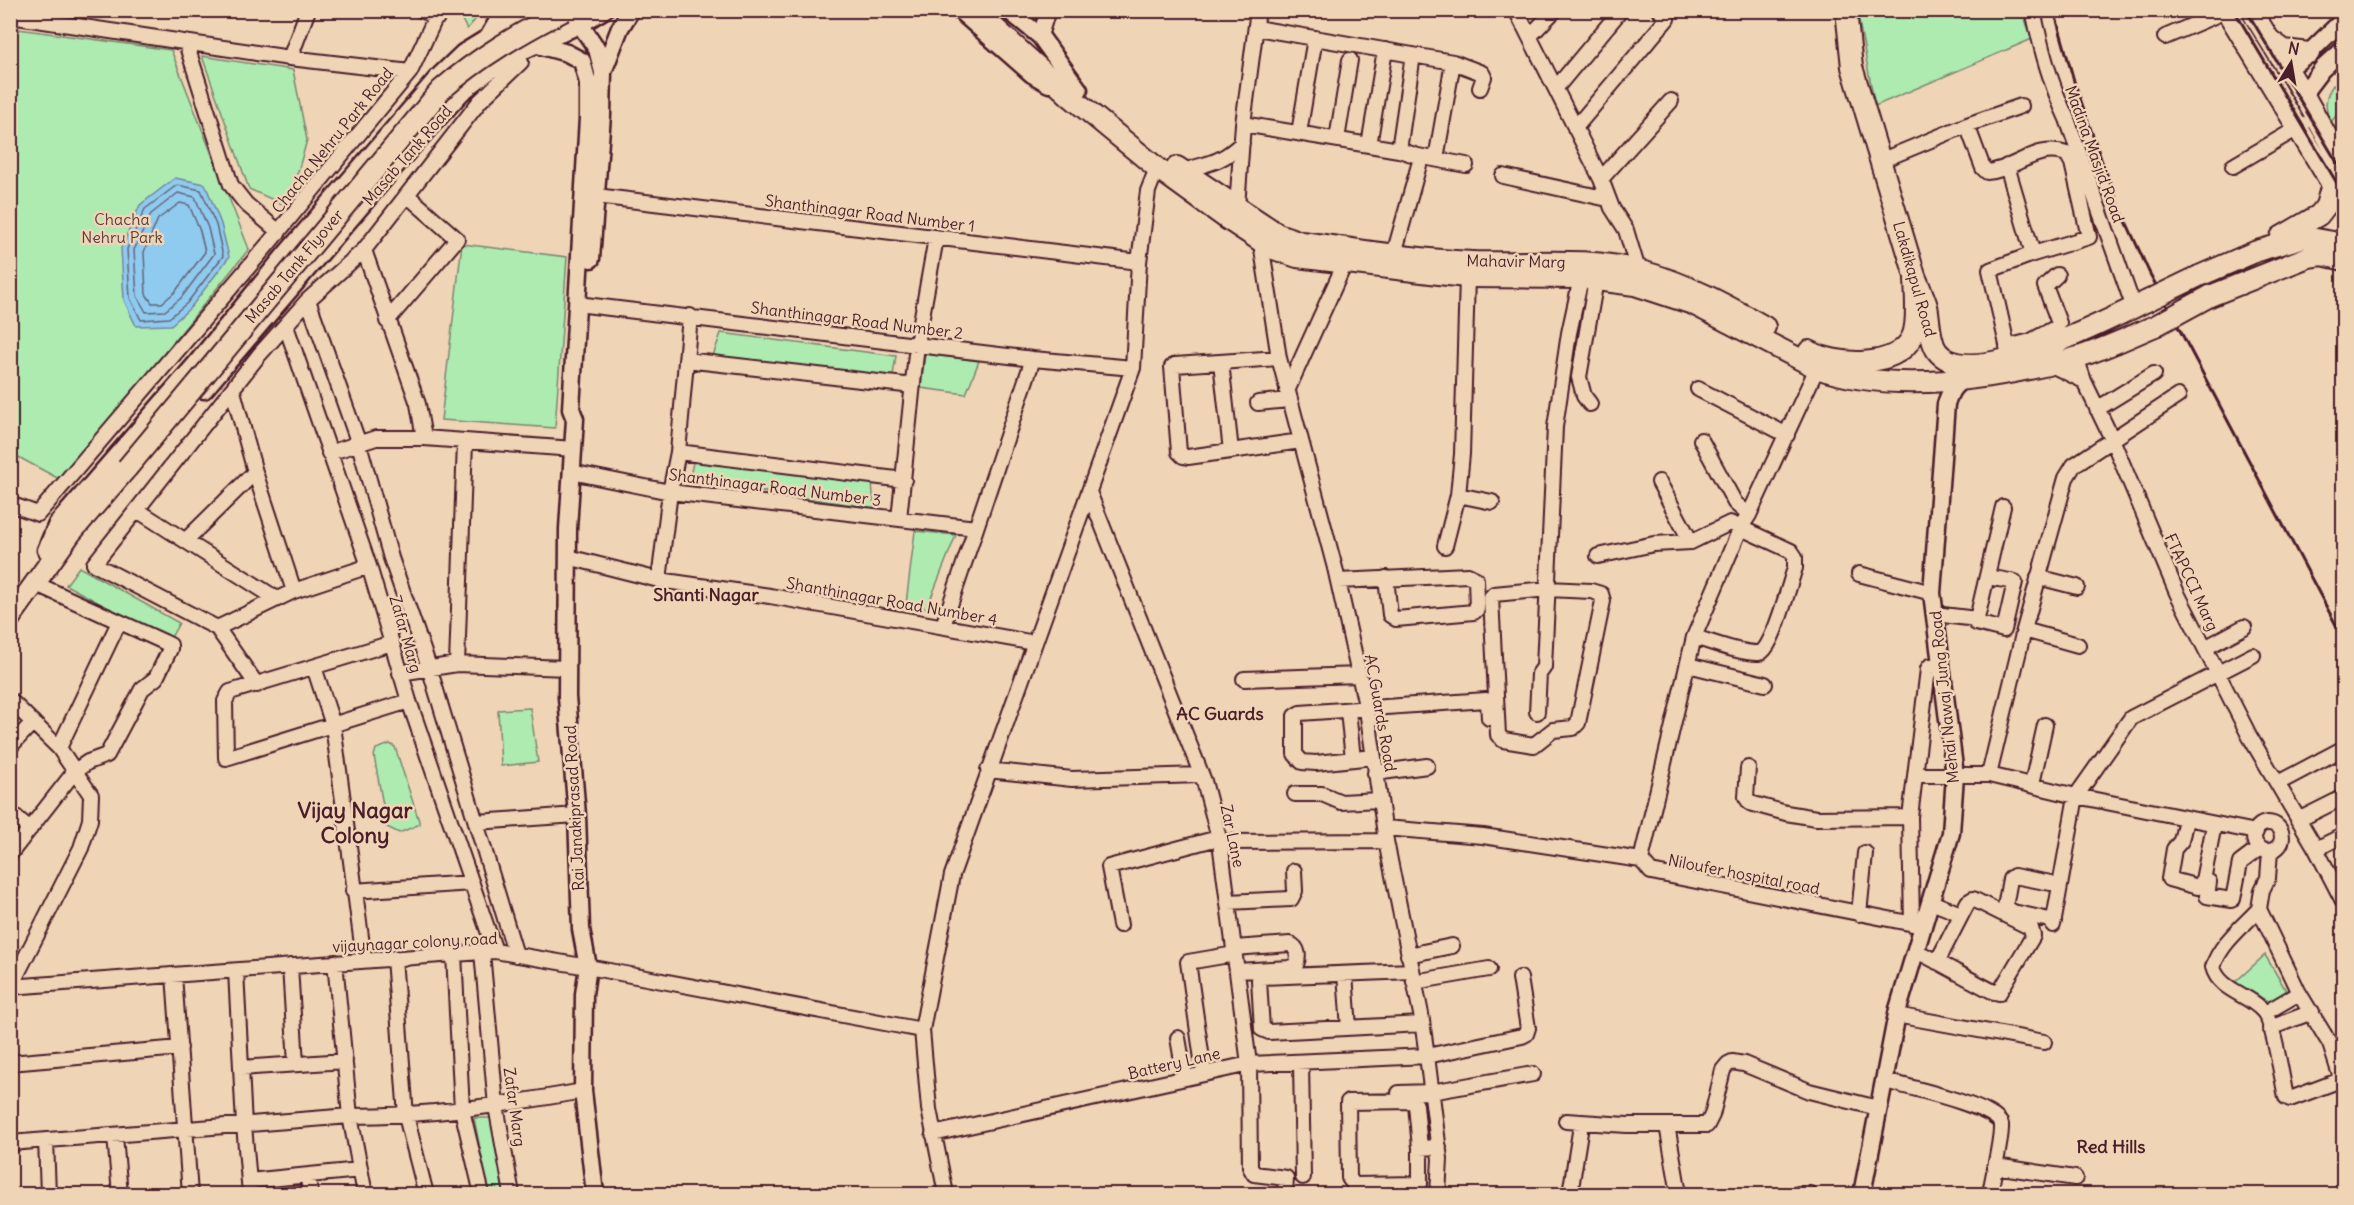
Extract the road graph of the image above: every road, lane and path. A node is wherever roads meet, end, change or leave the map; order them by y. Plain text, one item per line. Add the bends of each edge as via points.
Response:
1 (308, 10) edge
2 (422, 10) edge
3 (504, 10) edge
4 (532, 10) edge
5 (547, 10) edge
6 (567, 10) edge
7 (604, 10) edge
8 (631, 10) edge
9 (958, 10) edge
10 (975, 10) edge
11 (988, 10) edge
12 (1008, 10) edge
13 (1048, 10) edge
14 (1258, 10) edge
15 (1515, 10) edge
16 (1555, 10) edge
17 (1622, 10) edge
18 (1660, 10) edge
19 (1846, 10) edge
20 (2033, 10) edge
21 (2251, 10) edge
22 (2227, 11) edge
23 (438, 14) edge
24 (10, 16) edge
25 (2343, 19) edge
26 (581, 24) junction
27 (1257, 28) junction
28 (566, 32) junction
29 (1530, 36) junction
30 (488, 37) junction
31 (2165, 37) dead end
32 (1315, 38) junction
33 (2270, 40) junction
34 (186, 43) junction
35 (1028, 44) junction
36 (538, 45) junction
37 (2343, 49) edge
38 (1385, 50) junction
39 (2309, 53) junction
40 (1413, 55) junction
41 (291, 58) junction
42 (1350, 60) dead end
43 (520, 62) dead end
44 (1453, 62) junction
45 (2288, 69) junction
46 (2322, 69) junction
47 (410, 72) junction
48 (603, 72) junction
49 (1480, 88) dead end
50 (1556, 88) junction
51 (1075, 93) junction
52 (2303, 94) junction
53 (1671, 101) dead end
54 (2018, 104) dead end
55 (2316, 117) junction
56 (1243, 124) junction
57 (1967, 125) junction
58 (1575, 128) junction
59 (2297, 129) junction
60 (1299, 133) junction
61 (1337, 139) junction
62 (1242, 143) junction
63 (1369, 145) junction
64 (1399, 150) junction
65 (1436, 159) junction
66 (2340, 160) edge
67 (1880, 161) junction
68 (1419, 165) dead end
69 (1466, 165) dead end
70 (2007, 166) junction
71 (2233, 166) dead end
72 (1158, 168) junction
73 (1184, 171) junction
74 (1503, 177) dead end
75 (1601, 179) junction
76 (2332, 185) junction
77 (407, 195) junction
78 (596, 196) junction
79 (1608, 199) junction
80 (2343, 204) edge
81 (1237, 207) junction
82 (311, 224) junction
83 (279, 232) junction
84 (936, 238) junction
85 (332, 240) junction
86 (1261, 243) junction
87 (364, 250) junction
88 (2257, 251) junction
89 (2343, 251) edge
90 (1394, 254) junction
91 (2033, 254) junction
92 (2343, 260) edge
93 (1139, 262) junction
94 (1345, 263) junction
95 (1439, 267) junction
96 (1638, 270) junction
97 (2057, 275) dead end
98 (1916, 276) junction
99 (1467, 277) junction
100 (1588, 279) junction
101 (308, 300) junction
102 (582, 304) junction
103 (2140, 304) junction
104 (690, 316) junction
105 (387, 321) junction
106 (286, 326) junction
107 (917, 344) junction
108 (2009, 353) junction
109 (2076, 357) junction
110 (1279, 358) junction
111 (1032, 359) junction
112 (686, 360) junction
113 (1221, 362) junction
114 (2049, 364) junction
115 (1133, 368) junction
116 (1818, 368) junction
117 (1971, 370) junction
118 (2154, 374) dead end
119 (1862, 377) junction
120 (2084, 381) junction
121 (1923, 383) junction
122 (913, 386) junction
123 (1698, 389) dead end
124 (233, 391) junction
125 (1288, 395) junction
126 (2178, 396) dead end
127 (1583, 402) dead end
128 (1258, 403) dead end
129 (1946, 404) junction
130 (2097, 409) junction
131 (1787, 435) junction
132 (424, 438) junction
133 (2112, 439) junction
134 (1701, 440) dead end
135 (1301, 441) junction
136 (465, 442) junction
137 (359, 444) junction
138 (574, 449) junction
139 (1231, 451) junction
140 (678, 452) junction
141 (329, 453) junction
142 (255, 472) junction
143 (571, 472) junction
144 (904, 480) junction
145 (1659, 482) dead end
146 (670, 492) junction
147 (1089, 492) junction
148 (1458, 495) junction
149 (1492, 502) dead end
150 (10, 504) edge
151 (2003, 507) dead end
152 (136, 510) junction
153 (899, 519) junction
154 (1745, 521) junction
155 (976, 528) junction
156 (67, 531) junction
157 (186, 540) junction
158 (1691, 542) junction
159 (1445, 546) dead end
160 (50, 553) junction
161 (1598, 556) dead end
162 (568, 557) junction
163 (369, 566) junction
164 (1859, 574) dead end
165 (1988, 577) junction
166 (1386, 578) junction
167 (659, 580) junction
168 (1338, 581) junction
169 (2015, 582) junction
170 (2037, 582) junction
171 (34, 583) junction
172 (2077, 587) dead end
173 (1548, 590) junction
174 (294, 591) junction
175 (1932, 593) junction
176 (10, 595) edge
177 (277, 599) junction
178 (1934, 614) junction
179 (10, 618) edge
180 (1977, 619) junction
181 (119, 622) junction
182 (943, 626) junction
183 (2244, 627) dead end
184 (216, 628) junction
185 (2024, 630) junction
186 (1694, 637) junction
187 (1035, 643) junction
188 (392, 644) junction
189 (2078, 645) dead end
190 (2205, 648) junction
191 (2253, 655) dead end
192 (457, 664) junction
193 (1688, 665) junction
194 (1941, 665) junction
195 (314, 667) junction
196 (429, 667) junction
197 (567, 668) junction
198 (400, 673) junction
199 (1359, 675) junction
200 (2218, 675) junction
201 (1244, 679) dead end
202 (1765, 684) dead end
203 (257, 685) junction
204 (10, 700) edge
205 (409, 701) junction
206 (1366, 710) junction
207 (1348, 711) junction
208 (1537, 712) dead end
209 (33, 722) junction
210 (333, 725) junction
211 (2045, 725) dead end
212 (1491, 738) dead end
213 (10, 747) edge
214 (59, 748) junction
215 (2343, 748) edge
216 (1372, 757) junction
217 (1353, 759) junction
218 (1427, 766) dead end
219 (1749, 768) dead end
220 (988, 770) junction
221 (75, 771) junction
222 (1375, 773) junction
223 (1201, 775) junction
224 (1916, 775) junction
225 (1955, 775) junction
226 (1989, 775) junction
227 (2278, 783) junction
228 (2032, 784) junction
229 (1295, 794) dead end
230 (2076, 796) junction
231 (2343, 797) edge
232 (1379, 800) junction
233 (10, 812) edge
234 (577, 815) junction
235 (1911, 817) junction
236 (2296, 817) junction
237 (2186, 819) junction
238 (476, 822) junction
239 (2274, 825) junction
240 (2207, 827) junction
241 (30, 829) junction
242 (2256, 832) junction
243 (1385, 834) junction
244 (2343, 836) edge
245 (1219, 840) junction
246 (2343, 841) edge
247 (2265, 849) junction
248 (2319, 852) junction
249 (1864, 853) dead end
250 (10, 854) edge
251 (2225, 858) dead end
252 (1641, 860) junction
253 (2240, 863) junction
254 (1294, 871) dead end
255 (2209, 882) dead end
256 (472, 883) junction
257 (2340, 887) edge
258 (353, 891) junction
259 (2054, 893) junction
260 (1228, 902) junction
261 (1931, 902) junction
262 (2343, 903) edge
263 (2259, 909) junction
264 (1859, 914) junction
265 (1961, 914) junction
266 (1120, 925) dead end
267 (1918, 925) junction
268 (1452, 946) dead end
269 (1235, 951) junction
270 (1916, 951) junction
271 (489, 952) junction
272 (454, 954) junction
273 (516, 955) junction
274 (1408, 955) junction
275 (394, 958) junction
276 (364, 960) junction
277 (335, 962) junction
278 (1937, 962) junction
279 (290, 966) junction
280 (588, 967) junction
281 (1489, 969) dead end
282 (236, 971) junction
283 (1237, 971) junction
284 (1345, 974) junction
285 (174, 975) junction
286 (1413, 977) junction
287 (1520, 978) dead end
288 (11, 987) edge
289 (2299, 993) junction
290 (2312, 1012) junction
291 (2265, 1013) junction
292 (1896, 1015) junction
293 (1422, 1024) junction
294 (1349, 1028) junction
295 (2270, 1028) junction
296 (922, 1030) junction
297 (1178, 1038) dead end
298 (2044, 1042) dead end
299 (180, 1048) junction
300 (1427, 1056) junction
301 (345, 1061) junction
302 (10, 1063) edge
303 (1301, 1063) junction
304 (296, 1064) junction
305 (1249, 1064) junction
306 (241, 1068) junction
307 (1204, 1073) junction
308 (1533, 1074) dead end
309 (1185, 1078) junction
310 (1885, 1081) junction
311 (582, 1092) junction
312 (1431, 1092) junction
313 (1355, 1096) dead end
314 (496, 1106) junction
315 (1878, 1108) junction
316 (462, 1110) junction
317 (350, 1116) junction
318 (406, 1116) junction
319 (1566, 1121) dead end
320 (244, 1125) junction
321 (1667, 1125) junction
322 (184, 1129) junction
323 (1580, 1132) dead end
324 (933, 1134) junction
325 (115, 1136) junction
326 (46, 1140) junction
327 (10, 1143) edge
328 (1439, 1147) junction
329 (1420, 1148) junction
330 (1995, 1166) junction
331 (360, 1170) junction
332 (308, 1176) junction
333 (1303, 1177) dead end
334 (2075, 1178) dead end
335 (250, 1188) edge
336 (48, 1194) edge
337 (120, 1194) edge
338 (190, 1194) edge
339 (310, 1194) edge
340 (365, 1194) edge
341 (426, 1194) edge
342 (482, 1194) edge
343 (512, 1194) edge
344 (595, 1194) edge
345 (946, 1194) edge
346 (1285, 1194) edge
347 (1438, 1194) edge
348 (1570, 1194) edge
349 (1679, 1194) edge
350 (1798, 1194) edge
351 (1809, 1194) edge
352 (1862, 1194) edge
353 (1990, 1194) edge

1 - 41 street
2 - 23 street
3 - 30 main road
4 - 30 main road, Masab Tank Road
5 - 28 main road
5 - 156 highway, Masab Tank Flyover via 461,62 427,95
6 - 26 main road
6 - 156 highway, Masab Tank Flyover, bridge via 487,53 441,90 127,468
7 - 26 main road, Masab Tank Road
8 - 48 main road
9 - 51 main road via 1032,74
10 - 35 highway
11 - 35 highway
12 - 35 main road
13 - 35 street
14 - 27 street
15 - 29 street
16 - 29 street
17 - 50 street
18 - 58 street via 1668,19
19 - 67 highway, Lakdikapul Road via 1852,67
20 - 103 street, Madina Masjid Road via 2054,91
21 - 33 highway, Lakdikapul Road
22 - 31 street
22 - 59 highway
23 - 47 street
24 - 34 street, Chacha Nehru Park Road
25 - 39 main road
26 - 28 main road, Masab Tank Road
26 - 48 main road via 597,49
27 - 32 street
27 - 56 street
28 - 36 main road, Masab Tank Road
29 - 50 street
30 - 82 main road, Masab Tank Road via 463,53 438,77
32 - 38 street
32 - 60 street
33 - 39 highway via 2284,50
33 - 45 highway, Lakdikapul Road
34 - 41 street, Chacha Nehru Park Road
34 - 83 street via 231,185 246,204
35 - 51 highway
36 - 85 main road, Masab Tank Road via 520,52 461,93
36 - 102 main road via 582,61 588,83
37 - 46 main road
38 - 40 street
38 - 63 street
39 - 45 main road
39 - 46 main road
40 - 44 street
40 - 64 street
41 - 47 street, Chacha Nehru Park Road
42 - 61 street
43 - 77 street via 480,101
44 - 49 street via 1482,73
44 - 65 street
45 - 52 highway, Lakdikapul Road
46 - 52 main road
47 - 83 street, Chacha Nehru Park Road
48 - 78 main road
50 - 58 street
51 - 72 highway, Mahavir Marg
51 - 73 highway, Mahavir Marg
52 - 55 highway, Lakdikapul Road
53 - 75 street
54 - 57 street
55 - 59 street
55 - 66 highway, Lakdikapul Road
56 - 60 street
56 - 62 street
57 - 67 street
57 - 70 street via 1984,170
58 - 75 street
59 - 71 street
59 - 76 highway
60 - 61 street
61 - 63 street
62 - 73 street via 1213,164
62 - 81 street
63 - 64 street
64 - 65 street
65 - 69 street
66 - 76 highway, Lakdikapul Road
67 - 98 highway, Lakdikapul Road
68 - 90 street
70 - 91 street
70 - 91 street via 2050,150 2067,154 2072,163 2089,237
72 - 86 highway, Mahavir Marg
72 - 93 street via 1148,191
73 - 81 highway, Mahavir Marg
74 - 79 street
75 - 79 street
76 - 80 highway
76 - 88 highway, Lakdikapul Road via 2319,215
77 - 87 street
77 - 105 street via 457,239
78 - 84 street, Shanthinagar Road Number 1
78 - 102 main road
79 - 96 street via 1626,230
81 - 90 highway, Mahavir Marg via 1278,234 1301,242
82 - 85 main road
82 - 160 main road, Masab Tank Road via 57,524
83 - 150 street, Chacha Nehru Park Road via 38,514
84 - 93 street, Shanthinagar Road Number 1
84 - 107 street
85 - 160 main road, Masab Tank Road via 79,538
86 - 94 highway, Mahavir Marg via 1298,257
86 - 110 street, AC Guards Road
87 - 101 street
87 - 105 street
88 - 89 highway, Lakdikapul Road via 2305,237 2333,242
88 - 103 highway, Lakdikapul Road, bridge
90 - 95 highway, Mahavir Marg
91 - 108 street via 1990,270
92 - 109 highway, Lakdikapul Road, bridge via 2308,256 2210,296 2155,326
93 - 115 street
94 - 95 highway, Mahavir Marg
94 - 125 street
95 - 96 highway, Mahavir Marg via 1472,262 1586,262
95 - 99 highway, Mahavir Marg
96 - 98 highway, Mahavir Marg via 1703,293 1818,357 1862,362 1889,357 1911,339 1915,328
97 - 108 street via 2045,286 2059,323 2057,327
98 - 117 highway, Lakdikapul Road via 1937,351
99 - 100 highway, Mahavir Marg
99 - 148 street via 1464,423
100 - 116 highway, Mahavir Marg via 1635,285 1682,300
100 - 127 street via 1579,377
100 - 173 street via 1569,333 1555,427
101 - 106 street
101 - 137 street
102 - 104 street, Shanthinagar Road Number 2
102 - 138 main road, Rai Janakiprasad Road via 571,409 575,419
103 - 108 highway, Lakdikapul Road via 2069,339
104 - 107 street, Shanthinagar Road Number 2
104 - 112 street
105 - 132 street via 418,404
106 - 124 street
106 - 141 street, Zafar Marg
107 - 111 street, Shanthinagar Road Number 2
107 - 122 street
108 - 117 highway, Lakdikapul Road
109 - 114 highway, Lakdikapul Road
109 - 120 street, FTAPCCI Marg
110 - 113 street
110 - 125 street, AC Guards Road
111 - 115 street, Shanthinagar Road Number 2
111 - 155 street
112 - 122 street
112 - 140 street
113 - 139 street
113 - 139 street via 1172,367 1179,452 1188,457
114 - 117 highway, Lakdikapul Road
114 - 120 street
115 - 147 street
116 - 119 highway, Mahavir Marg via 1832,374
116 - 131 street
117 - 119 highway
117 - 121 highway, Lakdikapul Road
117 - 129 main road via 1956,383
118 - 130 street
119 - 121 highway, Mahavir Marg
120 - 130 street, FTAPCCI Marg
121 - 129 main road via 1934,385
122 - 144 street
123 - 131 street
124 - 142 street
124 - 152 street
125 - 128 street
125 - 135 street, AC Guards Road
126 - 133 street
129 - 175 main road, Mehdi Nawaj Jung Road
130 - 133 street, FTAPCCI Marg
131 - 154 street
132 - 136 street
132 - 137 street via 376,438
133 - 170 street via 2074,465 2066,478
133 - 190 street, FTAPCCI Marg via 2176,593
134 - 154 street
135 - 139 street
135 - 168 street, AC Guards Road
136 - 138 street
136 - 192 street
137 - 141 street
137 - 196 street via 391,558
138 - 143 main road, Rai Janakiprasad Road
140 - 144 street
140 - 146 street
141 - 163 street, Zafar Marg
142 - 157 street
142 - 174 street
143 - 146 street, Shanthinagar Road Number 3
143 - 162 main road, Rai Janakiprasad Road
144 - 153 street
145 - 158 street
146 - 153 street, Shanthinagar Road Number 3
146 - 167 street
147 - 187 street
147 - 223 street, Zar Lane
148 - 149 street
148 - 159 street
151 - 165 street
152 - 157 street
152 - 184 street via 94,564
153 - 155 street, Shanthinagar Road Number 3
154 - 158 street via 1730,523
154 - 186 street
154 - 186 street via 1795,556 1795,568 1772,636 1761,653
155 - 182 street
156 - 160 highway, Masab Tank Flyover
157 - 177 street
158 - 161 street via 1654,544
160 - 171 highway
160 - 176 highway
162 - 167 street, Shanthinagar Road Number 4
162 - 197 main road, Rai Janakiprasad Road
163 - 174 street
163 - 188 street, Zafar Marg
164 - 175 street
165 - 169 street
165 - 180 street
166 - 166 street via 1390,615 1396,619 1477,609 1476,579 1472,576
166 - 168 street
167 - 182 street, Shanthinagar Road Number 4
168 - 199 street, AC Guards Road
169 - 170 street
169 - 180 street via 2004,630 1976,623
170 - 172 street
170 - 185 street
171 - 179 highway
171 - 181 street
173 - 173 street via 1591,591 1601,594 1603,600 1578,723 1573,728 1553,730 1534,745 1503,740 1498,735 1492,594
173 - 208 street
174 - 177 street
175 - 178 main road, Mehdi Nawaj Jung Road
177 - 184 street
178 - 180 street
178 - 194 main road, Mehdi Nawaj Jung Road
181 - 214 street
181 - 221 street via 170,645 170,649 156,678 142,689 107,755
182 - 187 street, Shanthinagar Road Number 4
183 - 190 street
184 - 203 street
185 - 189 street
185 - 226 street
186 - 193 street
187 - 220 street
188 - 195 street
188 - 198 street, Zafar Marg
190 - 200 street, FTAPCCI Marg
191 - 200 street
192 - 196 street
192 - 197 street
193 - 202 street
193 - 252 street
194 - 224 street via 1928,669
194 - 225 main road, Mehdi Nawaj Jung Road
195 - 203 street
195 - 210 street
196 - 198 street
196 - 238 street
197 - 234 main road, Rai Janakiprasad Road
198 - 205 street, Zafar Marg
199 - 201 street
199 - 206 street, AC Guards Road
200 - 227 street, FTAPCCI Marg
200 - 230 street via 2131,718
203 - 210 street via 227,696 226,758
204 - 209 street
205 - 210 street
205 - 256 street, Zafar Marg
206 - 207 street
206 - 212 street via 1486,700
206 - 216 street, AC Guards Road
207 - 217 street
207 - 217 street via 1295,716 1295,754 1302,762
209 - 213 street
209 - 214 street
210 - 258 street
211 - 228 street
214 - 221 street
215 - 227 street
216 - 217 street
216 - 222 street, AC Guards Road
218 - 222 street
219 - 235 street via 1746,797 1750,803 1816,818
220 - 223 street via 1072,779
220 - 296 street via 952,875
221 - 241 street
221 - 288 street via 91,795 90,820 81,848
222 - 232 street, AC Guards Road
223 - 245 street, Zar Lane
224 - 225 street
224 - 235 street
225 - 226 street
225 - 261 main road, Mehdi Nawaj Jung Road via 1951,832
226 - 228 street
227 - 236 street, FTAPCCI Marg
228 - 230 street
229 - 232 street via 1322,794 1341,802
230 - 237 street
230 - 259 street
231 - 236 street
232 - 243 street, AC Guards Road
233 - 241 street
234 - 238 street
234 - 280 main road, Rai Janakiprasad Road via 581,929
235 - 267 street
236 - 239 street
236 - 248 street, FTAPCCI Marg
237 - 240 street
237 - 240 street via 2168,877 2173,882 2202,885
238 - 273 street
239 - 242 street via 2265,824
239 - 247 street via 2281,831 2282,841 2277,848
240 - 242 street
241 - 250 street
242 - 247 street via 2255,841
243 - 245 street, Niloufer hospital road
243 - 252 street, Niloufer hospital road via 1483,836
243 - 274 street, AC Guards Road
244 - 248 street
245 - 260 street, Zar Lane
245 - 266 street, Niloufer hospital road via 1109,867
246 - 248 street
247 - 253 street
247 - 263 street via 2268,878
248 - 257 street, FTAPCCI Marg
249 - 264 street
251 - 253 street
252 - 264 street, Niloufer hospital road via 1651,872
253 - 255 street via 2233,899 2207,896
254 - 260 street via 1295,891 1291,899
256 - 258 street
256 - 271 street, Zafar Marg
257 - 262 street, FTAPCCI Marg
258 - 276 street
259 - 259 street via 2054,923 2006,907 2010,879 2014,876
260 - 269 street, Zar Lane
261 - 265 street
261 - 267 main road, Mehdi Nawaj Jung Road
263 - 289 street
263 - 291 street via 2224,946 2213,967 2219,980
264 - 267 street, Niloufer hospital road
265 - 278 street
265 - 278 street via 1968,902 1976,899 2031,928 2033,936 1999,993
267 - 270 main road, Mehdi Nawaj Jung Road
268 - 274 street
269 - 283 street, Zar Lane
269 - 283 street via 1290,944 1299,959 1289,968
269 - 307 street via 1188,962
270 - 278 street
270 - 292 main road, Mehdi Nawaj Jung Road
271 - 272 street, vijaynagar colony road
271 - 273 street, vijaynagar colony road
271 - 314 street, Zafar Marg
272 - 275 street, vijaynagar colony road
272 - 316 street
273 - 280 street, vijaynagar colony road
274 - 286 street, AC Guards Road
275 - 276 street, vijaynagar colony road
275 - 318 street
276 - 277 street, vijaynagar colony road
277 - 279 street, vijaynagar colony road
277 - 301 street
279 - 282 street, vijaynagar colony road
279 - 304 street
280 - 296 street, vijaynagar colony road
280 - 311 main road, Rai Janakiprasad Road
281 - 286 street
282 - 285 street, vijaynagar colony road
282 - 306 street
283 - 305 street, Zar Lane
284 - 286 street
284 - 294 street
284 - 294 street via 1265,976 1259,980 1259,990 1265,1032
285 - 288 street, vijaynagar colony road
285 - 299 street
286 - 293 street, AC Guards Road
287 - 300 street, Battery Lane via 1526,1034
289 - 290 street
289 - 291 street
290 - 295 street
290 - 295 street via 2330,1044 2340,1075 2338,1081 2290,1099 2286,1097
291 - 295 street
292 - 298 street
292 - 310 main road, Mehdi Nawaj Jung Road
293 - 294 street
293 - 300 street, AC Guards Road
296 - 324 street
297 - 309 street
299 - 302 street
299 - 322 street
300 - 303 street, Battery Lane
300 - 312 street, AC Guards Road
301 - 304 street
301 - 317 street
303 - 305 street, Battery Lane
303 - 333 street
304 - 306 street
305 - 307 street, Battery Lane
305 - 346 street, Zar Lane via 1250,1167 1254,1174 1286,1178
306 - 320 street
307 - 309 street, Battery Lane
308 - 312 street
309 - 324 street, Battery Lane
310 - 315 main road, Mehdi Nawaj Jung Road
310 - 330 street via 1996,1116 2001,1127
311 - 314 street
311 - 344 main road, Rai Janakiprasad Road
312 - 313 street
312 - 328 street, AC Guards Road
314 - 316 street
314 - 343 street, Zafar Marg
315 - 321 street via 1809,1091 1738,1062 1723,1070 1707,1125
315 - 352 main road, Mehdi Nawaj Jung Road
316 - 318 street
316 - 342 street
317 - 318 street
317 - 320 street
317 - 331 street
318 - 341 street
319 - 321 street
320 - 322 street
320 - 335 street
321 - 349 street
322 - 325 street
322 - 338 street
323 - 348 street
324 - 345 street
325 - 326 street
325 - 337 street
326 - 327 street
326 - 336 street
328 - 329 street
328 - 347 street, AC Guards Road
329 - 329 street via 1420,1184 1350,1183 1348,1102 1413,1101
330 - 334 street
330 - 353 street
331 - 332 street
331 - 340 street
332 - 335 street
332 - 339 street
350 - 351 street

